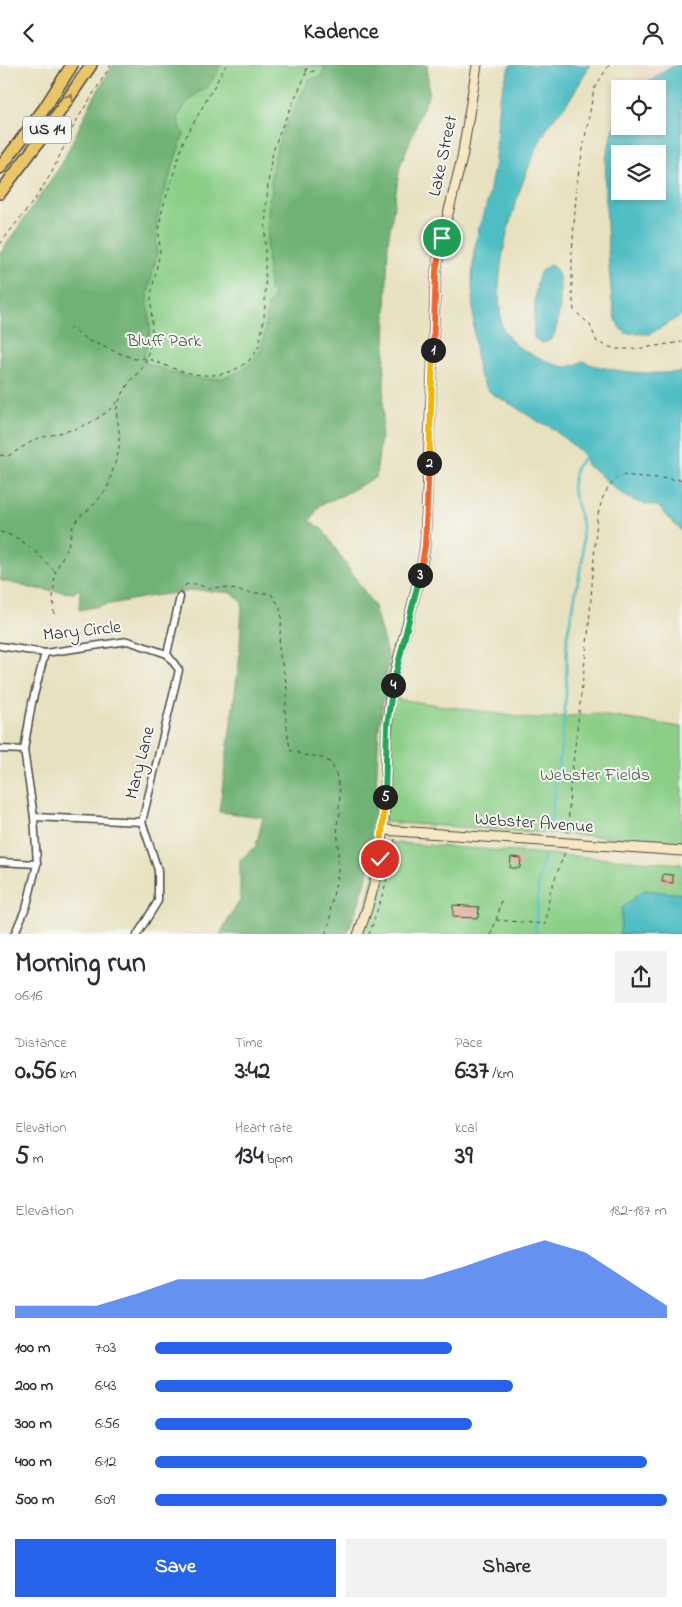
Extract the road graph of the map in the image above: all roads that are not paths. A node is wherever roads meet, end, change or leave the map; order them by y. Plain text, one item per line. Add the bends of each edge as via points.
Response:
1 (72, 65) edge
2 (90, 65) edge
3 (477, 65) edge
4 (0, 168) edge
5 (0, 193) edge
6 (180, 597) road end
7 (0, 646) edge
8 (45, 653) junction
9 (167, 654) junction
10 (0, 749) edge
11 (24, 750) junction
12 (34, 817) junction
13 (142, 821) junction
14 (383, 830) junction
15 (682, 851) edge
16 (0, 862) edge
17 (37, 864) junction
18 (14, 934) edge
19 (138, 934) edge
20 (358, 934) edge

1 - 4 highway, US 14
5 -> 2 highway, US 14
3 - 14 street, Lake Street via 462,158 436,271 425,546 390,698
6 - 9 street
7 - 8 street, Mary Circle
8 - 9 street, Mary Circle via 128,641
8 - 11 street
9 - 13 street, Mary Lane via 179,670
10 - 11 street
11 - 12 street
12 - 13 street
12 - 17 street
13 - 19 street, Mary Lane via 158,870 158,901
14 - 15 street, Webster Avenue
14 - 20 street, Lake Street via 377,876
16 - 17 street
17 - 18 street via 27,905

